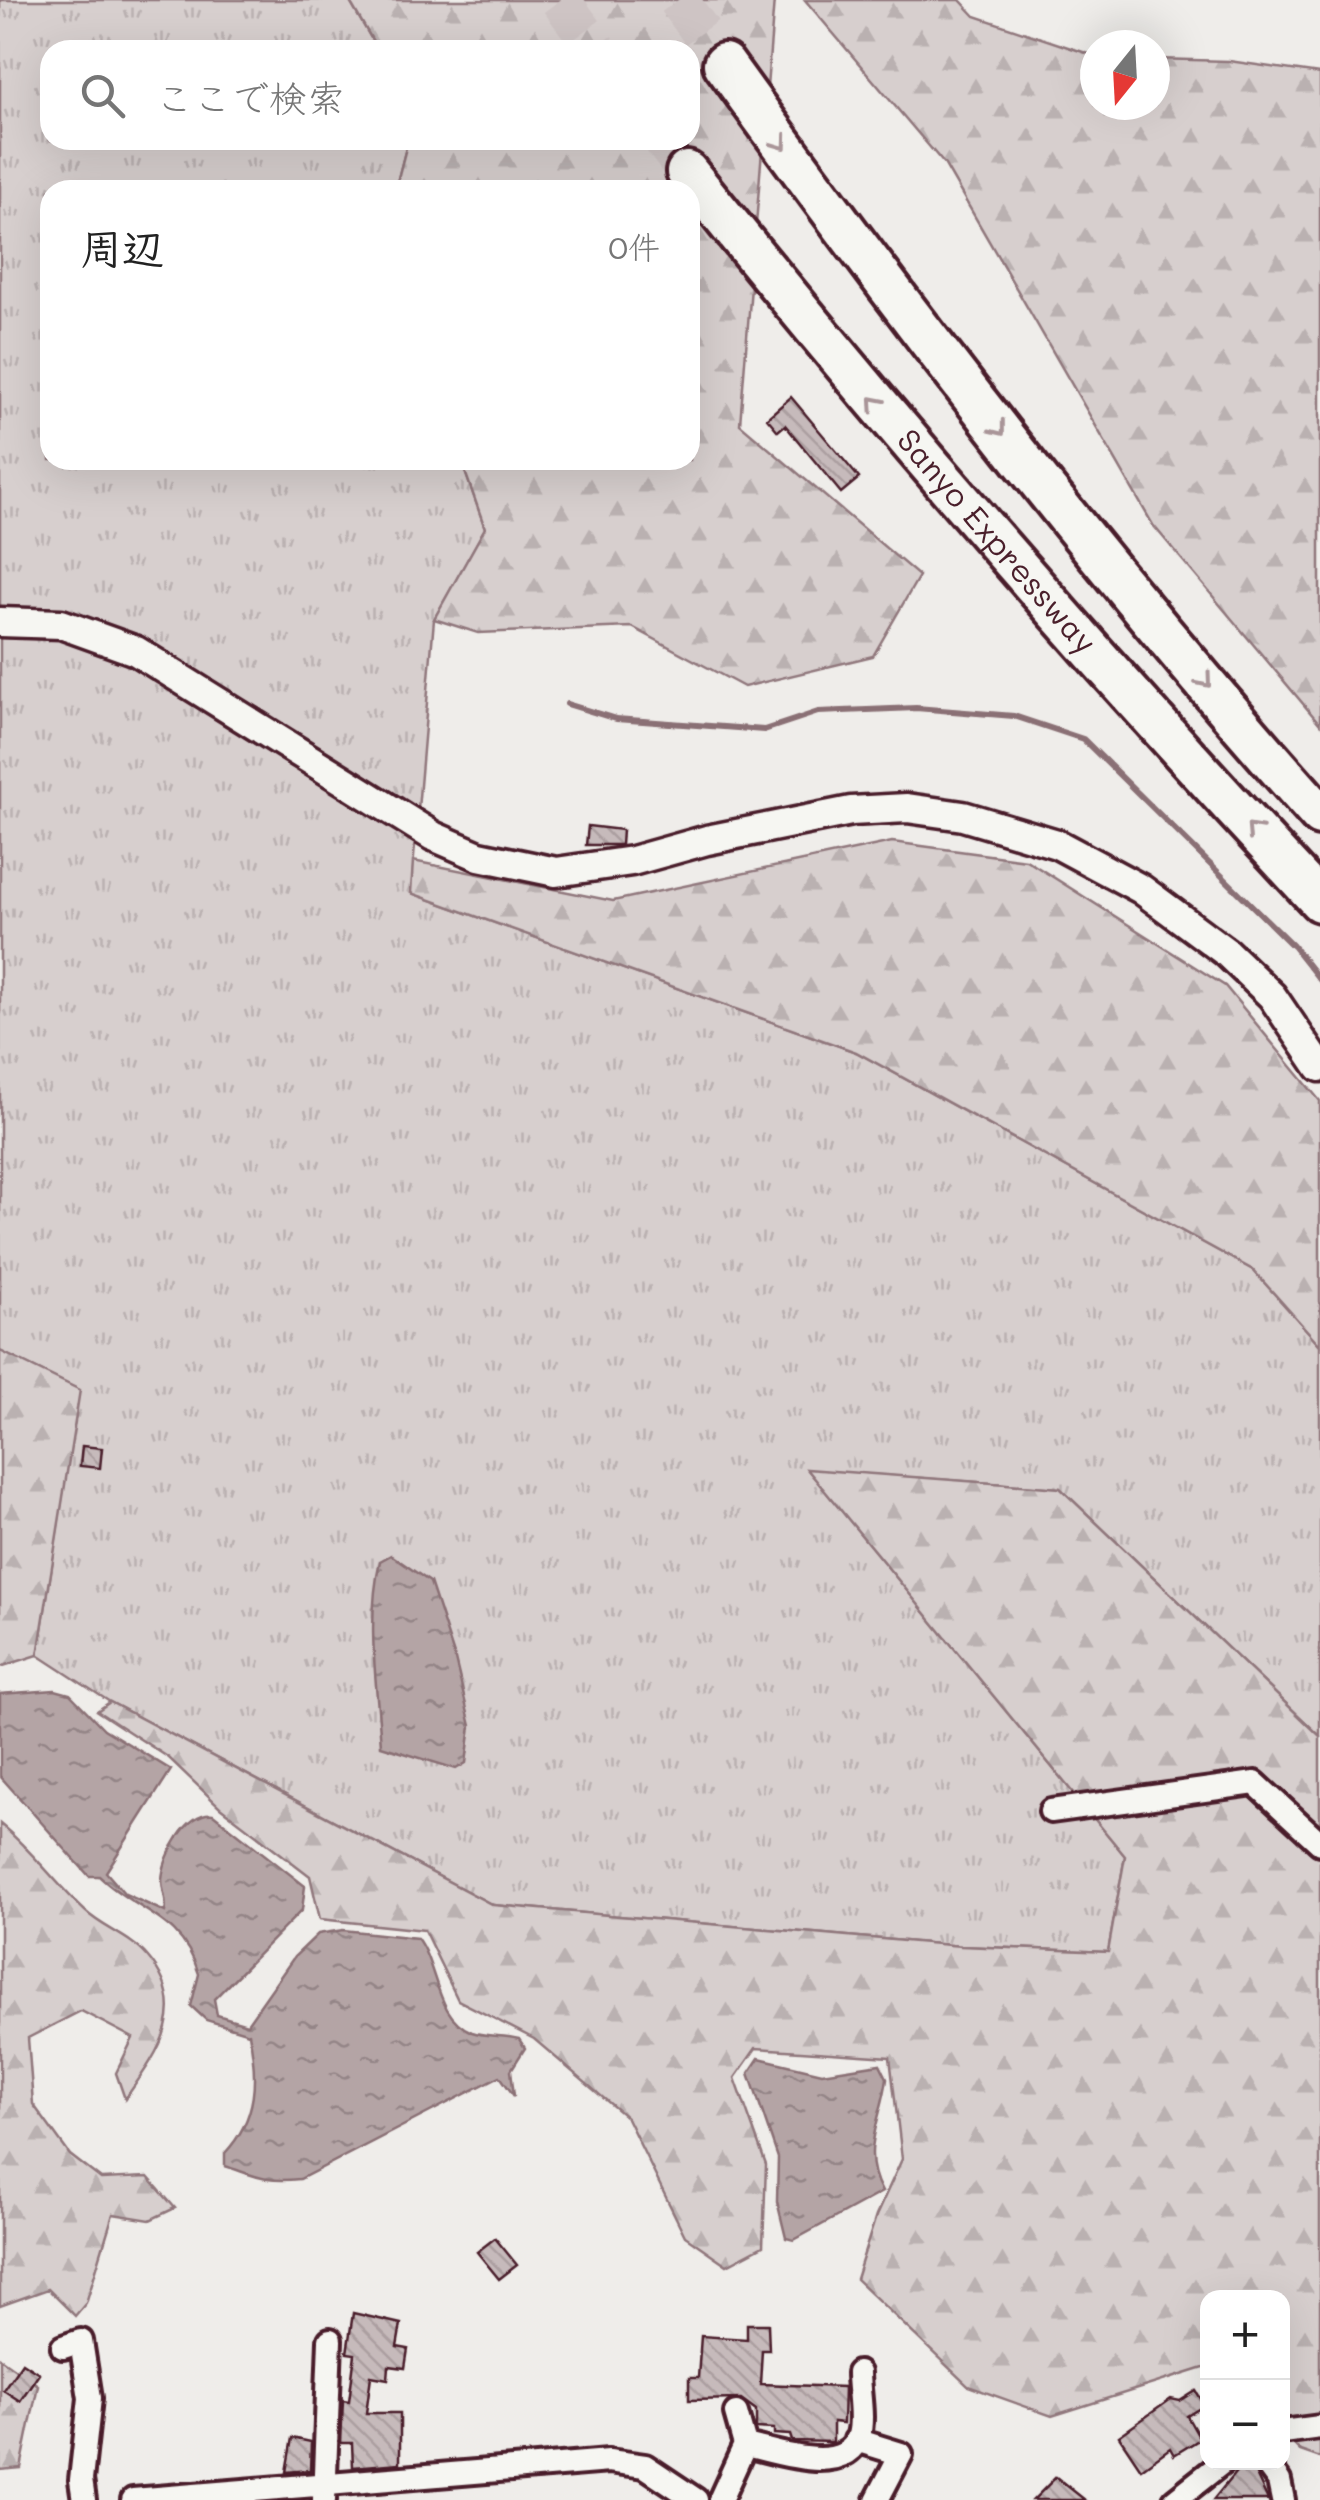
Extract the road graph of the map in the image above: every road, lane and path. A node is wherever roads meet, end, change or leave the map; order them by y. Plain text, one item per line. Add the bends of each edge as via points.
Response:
1 (724, 64) tunnel mouth
2 (687, 172) tunnel mouth
3 (693, 180) edge
4 (700, 188) tunnel mouth
5 (0, 622) edge
6 (1320, 815) edge
7 (1320, 901) edge
8 (1320, 1067) edge
9 (1051, 1812) dead end
10 (1320, 1843) edge
11 (330, 2340) dead end
12 (63, 2347) dead end
13 (858, 2372) dead end
14 (736, 2413) dead end
15 (1320, 2427) edge
16 (1290, 2431) edge
17 (856, 2440) junction
18 (745, 2444) junction
19 (1212, 2470) edge
20 (1271, 2470) edge
21 (324, 2492) edge
22 (84, 2500) edge
23 (134, 2500) edge
24 (696, 2500) edge
25 (720, 2500) edge
26 (877, 2500) edge
27 (1175, 2500) edge
28 (1283, 2500) edge

1 -> 6 highway, Sanyo Expressway via 864,258 1080,532
3 -> 2 highway, Sanyo Expressway
7 -> 4 highway, Sanyo Expressway via 1006,555
5 - 8 street via 61,624 136,650 433,836 479,856 533,868 584,869 851,812 907,808 963,816 1057,844 1141,889 1226,952 1272,996
9 - 10 street via 1255,1784
11 - 21 street
12 - 22 street via 81,2341 90,2398
13 - 17 street
14 - 18 street
15 - 16 street
17 - 18 street via 832,2458 797,2460
17 - 26 street via 900,2454
18 - 25 street
19 - 27 street
20 - 28 street
21 - 23 street
21 - 24 street via 609,2461 645,2466

